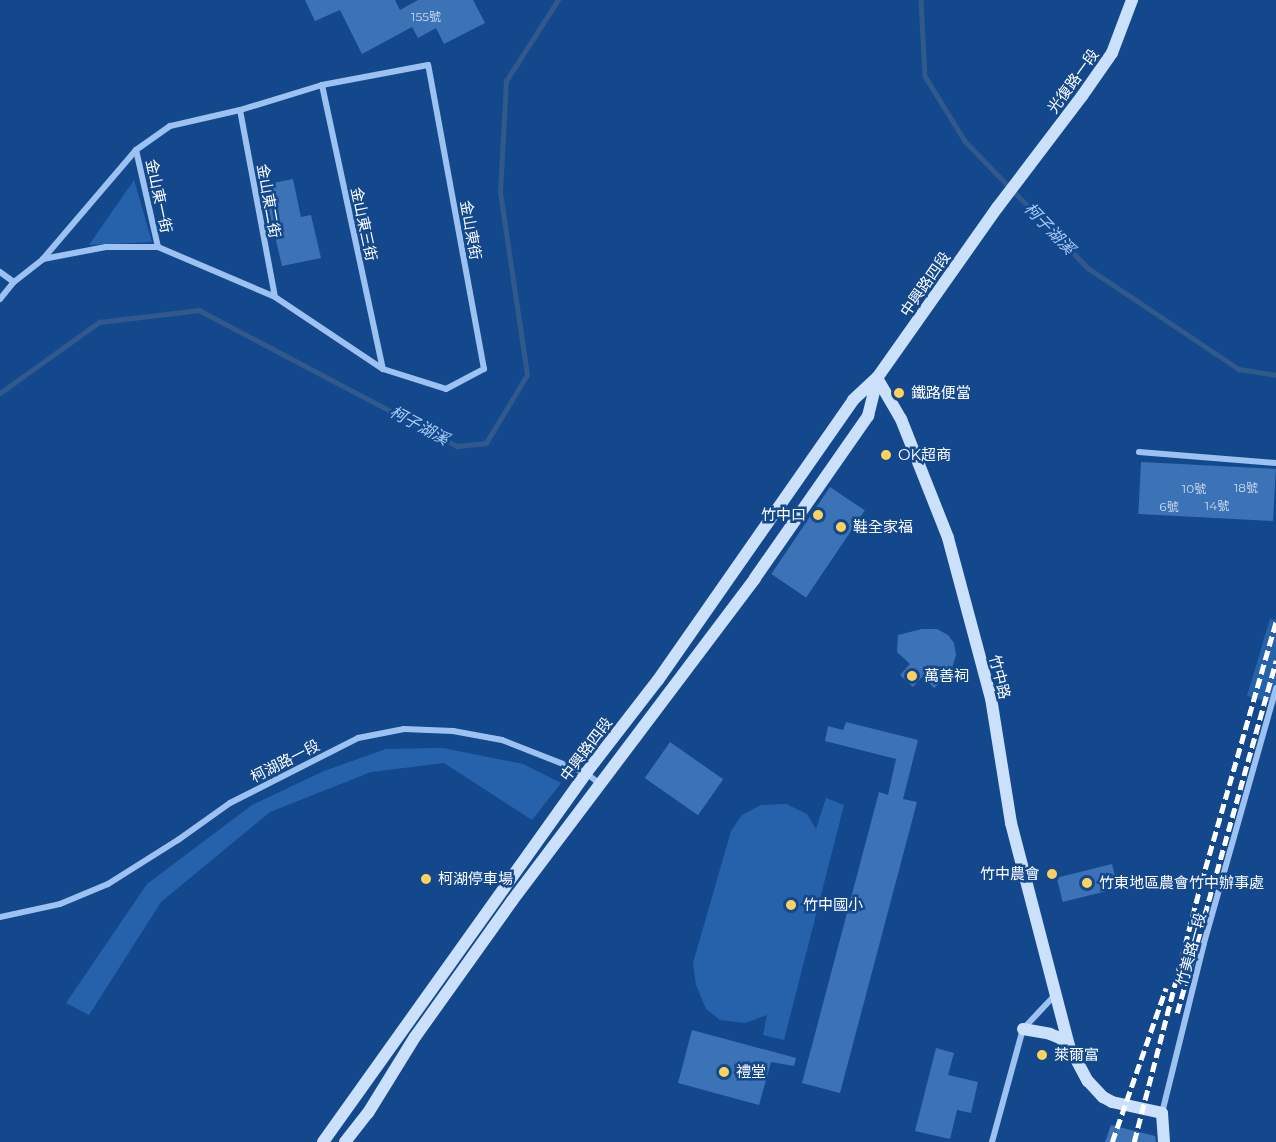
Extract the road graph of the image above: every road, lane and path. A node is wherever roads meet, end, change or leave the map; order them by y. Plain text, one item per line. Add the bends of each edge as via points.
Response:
1 (1132, 0) edge
2 (322, 85) junction
3 (240, 110) junction
4 (136, 150) junction
5 (997, 208) joint
6 (158, 247) junction
7 (43, 259) junction
8 (0, 272) edge
9 (14, 282) junction
10 (275, 297) junction
11 (0, 299) edge
12 (383, 369) junction
13 (877, 378) junction
14 (1139, 452) dead end
15 (1276, 463) edge
16 (1276, 688) edge
17 (586, 773) junction
18 (599, 783) junction
19 (0, 917) edge
20 (1055, 995) junction
21 (1023, 1029) junction
22 (1069, 1046) junction
23 (1162, 1113) junction
24 (323, 1142) edge
25 (345, 1142) edge
26 (992, 1142) edge
27 (1164, 1142) edge

1 - 5 main road, 光復路一段 via 1112,53
2 - 3 street, 金山東街
2 - 12 street, 金山東三街
2 - 12 street, 金山東街 via 428,65 484,369 446,388
3 - 4 street, 金山東街 via 170,126
3 - 10 street, 金山東二街
4 - 6 street, 金山東一街
4 - 7 street, 金山東街
5 - 13 main road, 中興路四段
6 - 7 street, 金山東街 via 106,248
6 - 10 street, 金山東街
7 - 9 street, 金山東街
8 - 9 street
9 - 11 street, 金山東街
10 - 12 street, 金山東街
13 - 17 main road, 中興路四段 via 853,400 658,680
13 - 18 main road, 中興路四段 via 868,416 755,578
13 - 20 main road, 竹中路 via 925,473 948,538 991,698 1011,824
14 - 15 street
16 - 23 street, 竹美路一段 via 1204,943
17 - 18 street, 柯湖路一段
17 - 19 street, 柯湖路一段 via 502,740 453,731 404,729 358,738 230,803 108,884 60,904
17 - 24 main road, 中興路四段
18 - 25 main road, 中興路四段 via 415,1037 368,1113
20 - 21 street
20 - 22 main road, 竹中路
21 - 22 main road via 1050,1034
21 - 26 street
22 - 23 main road, 竹中路 via 1088,1082 1102,1097
23 - 27 main road

